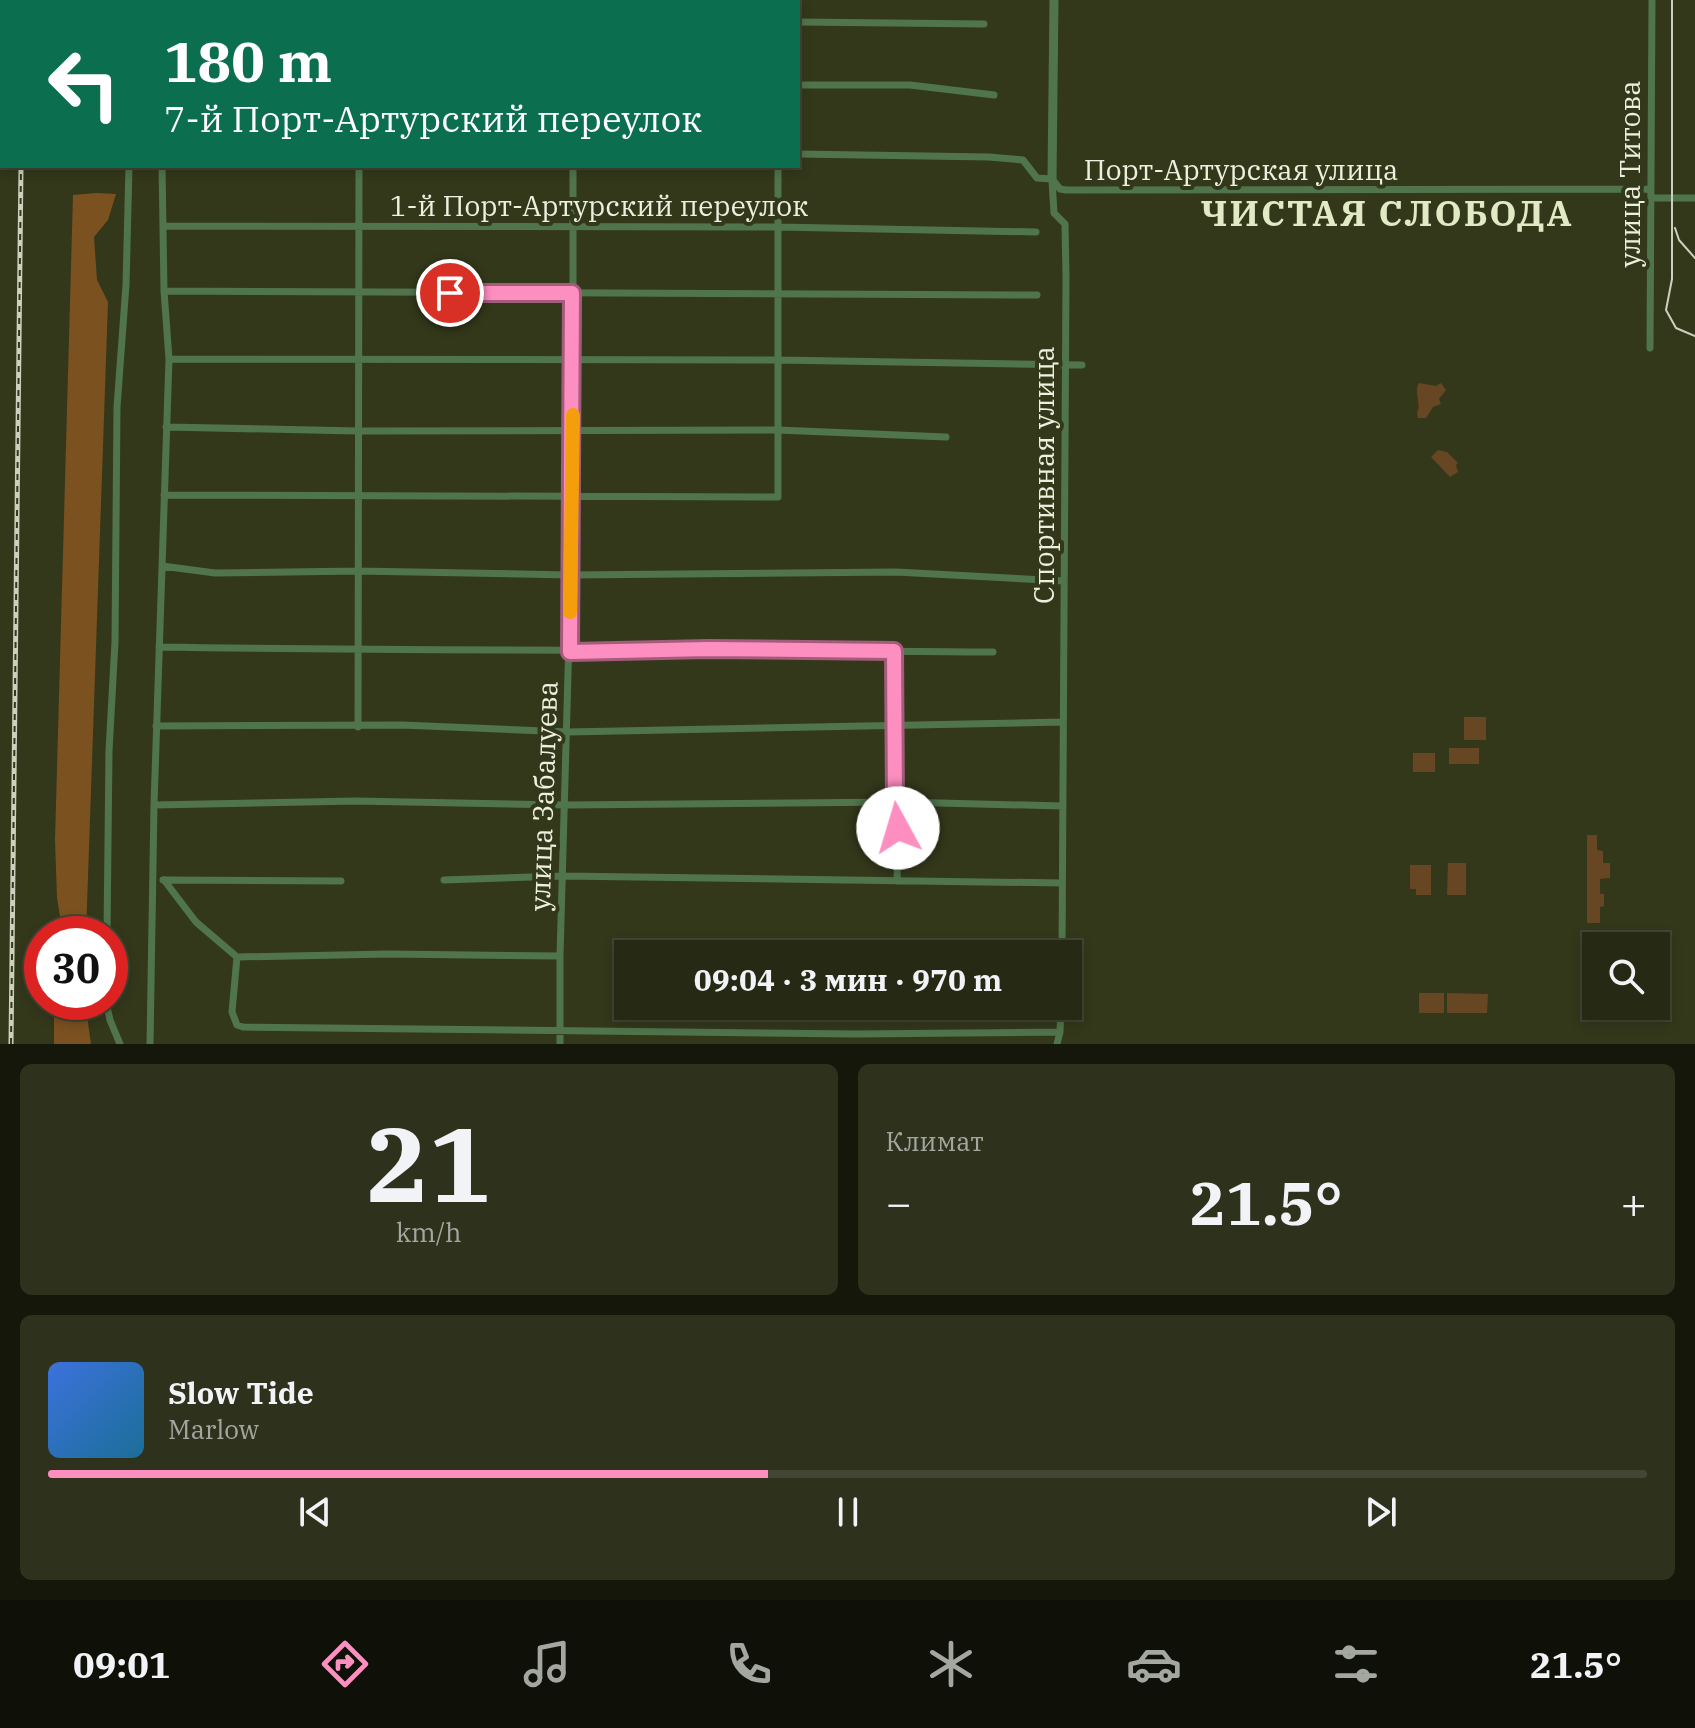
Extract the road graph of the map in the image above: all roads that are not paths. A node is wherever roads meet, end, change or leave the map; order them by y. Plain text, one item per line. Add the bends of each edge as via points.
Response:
1 (1054, 0) edge
2 (1652, 0) edge
3 (800, 22) edge
4 (984, 24) dead end
5 (800, 85) edge
6 (994, 95) dead end
7 (800, 154) edge
8 (129, 168) edge
9 (162, 168) edge
10 (359, 168) edge
11 (573, 168) edge
12 (778, 168) edge
13 (1052, 179) junction
14 (1651, 194) junction
15 (1695, 198) edge
16 (163, 226) junction
17 (359, 226) junction
18 (572, 226) junction
19 (778, 227) junction
20 (1036, 232) dead end
21 (164, 291) junction
22 (778, 292) junction
23 (359, 293) junction
24 (572, 293) junction
25 (1037, 295) dead end
26 (1650, 348) dead end
27 (169, 359) junction
28 (778, 360) junction
29 (359, 361) junction
30 (573, 361) junction
31 (1065, 365) junction
32 (1082, 365) dead end
33 (166, 427) junction
34 (573, 430) junction
35 (778, 430) junction
36 (358, 431) junction
37 (946, 437) dead end
38 (164, 495) junction
39 (359, 496) junction
40 (573, 497) junction
41 (162, 566) junction
42 (358, 571) junction
43 (570, 575) junction
44 (1064, 581) junction
45 (159, 647) junction
46 (358, 650) junction
47 (894, 651) junction
48 (570, 652) junction
49 (993, 652) dead end
50 (1063, 722) junction
51 (156, 726) junction
52 (894, 726) junction
53 (358, 727) junction
54 (568, 732) junction
55 (897, 802) junction
56 (154, 805) junction
57 (565, 805) junction
58 (1063, 806) junction
59 (564, 876) junction
60 (153, 879) junction
61 (164, 880) junction
62 (444, 880) dead end
63 (341, 881) dead end
64 (897, 881) junction
65 (1062, 883) junction
66 (107, 916) edge
67 (1062, 940) edge
68 (560, 956) junction
69 (237, 957) junction
70 (110, 1020) edge
71 (1060, 1020) edge
72 (560, 1031) junction
73 (1060, 1032) junction
74 (120, 1044) edge
75 (150, 1044) edge
76 (560, 1044) edge
77 (1057, 1044) edge

1 - 13 street, Спортивная улица
2 - 14 street, улица Титова
3 - 4 street
5 - 6 street via 910,85
7 - 13 street, Порт-Артурская улица via 1023,160 1037,178
8 - 66 street via 117,407
9 - 16 street
10 - 17 street
11 - 18 street, улица Забалуева
12 - 19 street
13 - 14 street, Порт-Артурская улица via 1060,189 1083,191
13 - 31 street, Спортивная улица via 1054,213 1065,224
14 - 15 street, Порт-Артурская улица
14 - 26 street, улица Титова
16 - 17 street, 1-й Порт-Артурский переулок
16 - 21 street
17 - 18 street, 1-й Порт-Артурский переулок
17 - 23 street
18 - 19 street, 1-й Порт-Артурский переулок
18 - 24 street, улица Забалуева
19 - 20 street, 1-й Порт-Артурский переулок
19 - 22 street
21 - 23 street
21 - 27 street
22 - 24 street
22 - 25 street
22 - 28 street
23 - 24 street
23 - 29 street
24 - 30 street, улица Забалуева
27 - 29 street
27 - 33 street
28 - 30 street
28 - 31 street
28 - 35 street
29 - 30 street
29 - 36 street
30 - 34 street, улица Забалуева
31 - 32 street
31 - 44 street, Спортивная улица
33 - 36 street
33 - 38 street
34 - 35 street
34 - 36 street
34 - 40 street, улица Забалуева
35 - 37 street
35 - 40 street via 778,497
36 - 39 street
38 - 39 street
38 - 41 street
39 - 40 street
39 - 42 street
40 - 43 street, улица Забалуева
41 - 42 street via 215,573
41 - 45 street
42 - 43 street
42 - 46 street
43 - 44 street via 896,572
43 - 48 street, улица Забалуева
44 - 50 street, Спортивная улица
45 - 46 street
45 - 51 street
46 - 48 street
46 - 53 street
47 - 48 street
47 - 49 street
47 - 52 street
48 - 54 street, улица Забалуева
50 - 52 street
50 - 58 street, Спортивная улица
51 - 53 street
51 - 56 street
52 - 54 street
52 - 55 street
53 - 54 street
54 - 57 street, улица Забалуева
55 - 57 street
55 - 58 street
55 - 64 street
56 - 57 street
56 - 60 street
57 - 59 street, улица Забалуева
58 - 65 street, Спортивная улица
59 - 62 street
59 - 64 street
59 - 68 street, улица Забалуева
60 - 61 street
60 - 75 street
61 - 63 street
61 - 69 street via 196,922
64 - 65 street
65 - 67 street, Спортивная улица
68 - 69 street
68 - 72 street, улица Забалуева
69 - 72 street via 232,1012 243,1027
70 - 74 street
71 - 73 street
72 - 73 street
72 - 76 street, улица Забалуева
73 - 77 street

